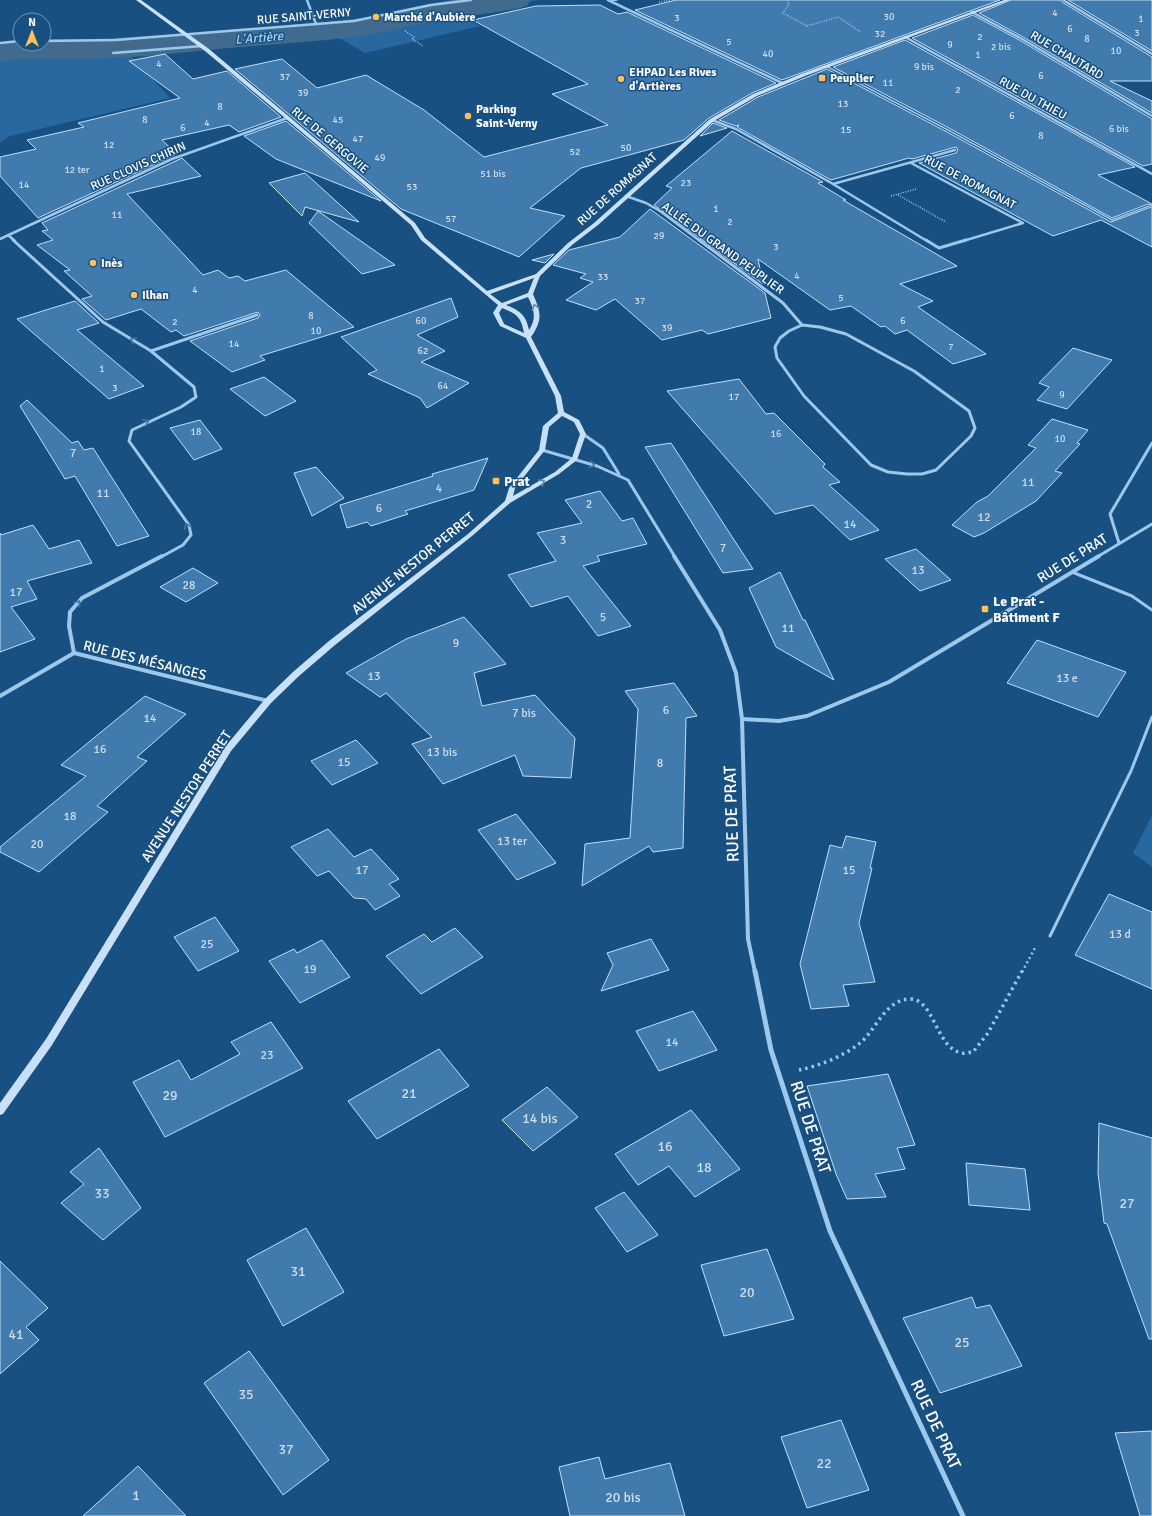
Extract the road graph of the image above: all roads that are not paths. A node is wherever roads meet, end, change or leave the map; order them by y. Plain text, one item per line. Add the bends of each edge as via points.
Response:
1 (138, 0) edge
2 (307, 0) edge
3 (471, 0) edge
4 (609, 0) edge
5 (617, 0) edge
6 (1008, 0) edge
7 (1063, 0) edge
8 (972, 12) junction
9 (316, 24) junction
10 (185, 33) junction
11 (905, 37) junction
12 (52, 41) edge
13 (12, 42) edge
14 (0, 43) edge
15 (202, 46) junction
16 (113, 53) dead end
17 (1152, 54) edge
18 (826, 66) junction
19 (782, 83) junction
20 (1152, 116) edge
21 (287, 118) junction
22 (712, 120) junction
23 (955, 150) dead end
24 (911, 163) junction
25 (1152, 174) edge
26 (833, 184) junction
27 (626, 196) junction
28 (1149, 206) dead end
29 (8, 235) junction
30 (0, 239) edge
31 (538, 275) junction
32 (487, 293) junction
33 (530, 294) junction
34 (501, 305) junction
35 (257, 315) dead end
36 (802, 325) junction
37 (528, 337) junction
38 (151, 351) junction
39 (561, 413) junction
40 (583, 434) junction
41 (1152, 443) edge
42 (542, 450) junction
43 (575, 459) junction
44 (619, 475) junction
45 (508, 502) junction
46 (1152, 524) edge
47 (1119, 543) junction
48 (1072, 572) junction
49 (1152, 610) edge
50 (74, 653) junction
51 (0, 696) edge
52 (268, 702) junction
53 (1152, 717) edge
54 (742, 719) junction
55 (1050, 936) road end
56 (0, 1111) edge
57 (963, 1516) edge

1 - 10 main road, RUE DE GERGOVIE via 171,26
2 - 9 street
3 - 9 street, RUE SAINT-VERNY via 431,5 354,21
4 - 5 lane
4 - 19 street
6 - 8 main road, RUE DE ROMAGNAT
7 - 17 street
8 - 11 main road, RUE DE ROMAGNAT
8 - 20 street, RUE CHAUTARD
9 - 10 street, RUE SAINT-VERNY
10 - 12 street, RUE SAINT-VERNY via 116,40
10 - 15 main road, RUE DE GERGOVIE
11 - 18 main road, RUE DE ROMAGNAT
11 - 25 street, RUE DU THIEU
13 - 14 street
15 - 16 street
15 - 21 main road, RUE DE GERGOVIE
18 - 19 main road, RUE DE ROMAGNAT
18 - 28 lane via 1112,220
19 - 22 main road, RUE DE ROMAGNAT via 751,97
21 - 29 street, RUE CLOVIS CHIRIN via 172,159
21 - 32 main road, RUE DE GERGOVIE via 413,224 429,244
22 - 26 street, RUE DE ROMAGNAT via 736,129
22 - 27 main road, RUE DE ROMAGNAT
23 - 24 street, RUE DE ROMAGNAT
24 - 26 street, RUE DE ROMAGNAT
24 - 26 street, RUE DE ROMAGNAT via 1023,223 939,248
27 - 31 main road, RUE DE ROMAGNAT
27 - 36 street, ALLÉE DU GRAND PEUPLIER via 660,211 783,303
29 - 30 street, RUE CLOVIS CHIRIN
38 -> 29 street, RUE DES MÉSANGES via 103,322
31 - 32 main road, RUE DE ROMAGNAT
31 - 33 main road, RUE DE ROMAGNAT
32 - 34 main road, RUE DE GERGOVIE
33 - 34 main road
37 -> 33 main road via 538,322 537,309
34 - 37 main road, RUE DE GERGOVIE via 518,312 525,323
34 - 37 main road via 496,313 502,325
35 - 38 street
36 - 36 street via 846,334 914,371 969,411 975,428 971,436 936,470 922,474 907,474 888,472 871,465 804,396 776,358 775,347 780,338
37 - 39 main road, RUE DE GERGOVIE via 558,396
50 -> 38 street, RUE DES MÉSANGES via 69,626 70,612 82,598 183,545 191,535 189,525 129,441 132,430 147,421 186,406 196,397 194,387
39 - 40 main road via 578,420
39 - 42 main road, AVENUE NESTOR PERRET via 546,426
40 - 43 main road
40 - 44 street, RUE DE PRAT via 603,448
41 - 47 street via 1110,514
42 - 43 street, RUE DE PRAT
42 - 45 main road, AVENUE NESTOR PERRET via 512,488
43 -> 44 street, RUE DE PRAT
45 -> 43 main road, AVENUE NESTOR PERRET via 557,473
44 - 54 street, RUE DE PRAT via 628,480 720,630 736,673
45 - 52 main road, AVENUE NESTOR PERRET via 332,643
46 - 47 street, RUE DE PRAT
47 - 48 street, RUE DE PRAT
48 - 49 lane via 1132,596
48 - 54 street, RUE DE PRAT via 889,682 807,716 779,721
50 - 51 street
50 - 52 street, RUE DES MÉSANGES
52 - 56 main road, AVENUE NESTOR PERRET via 228,749 49,1042
53 - 55 lane via 1131,771
54 - 57 street, RUE DE PRAT via 748,939 771,1050 830,1231

